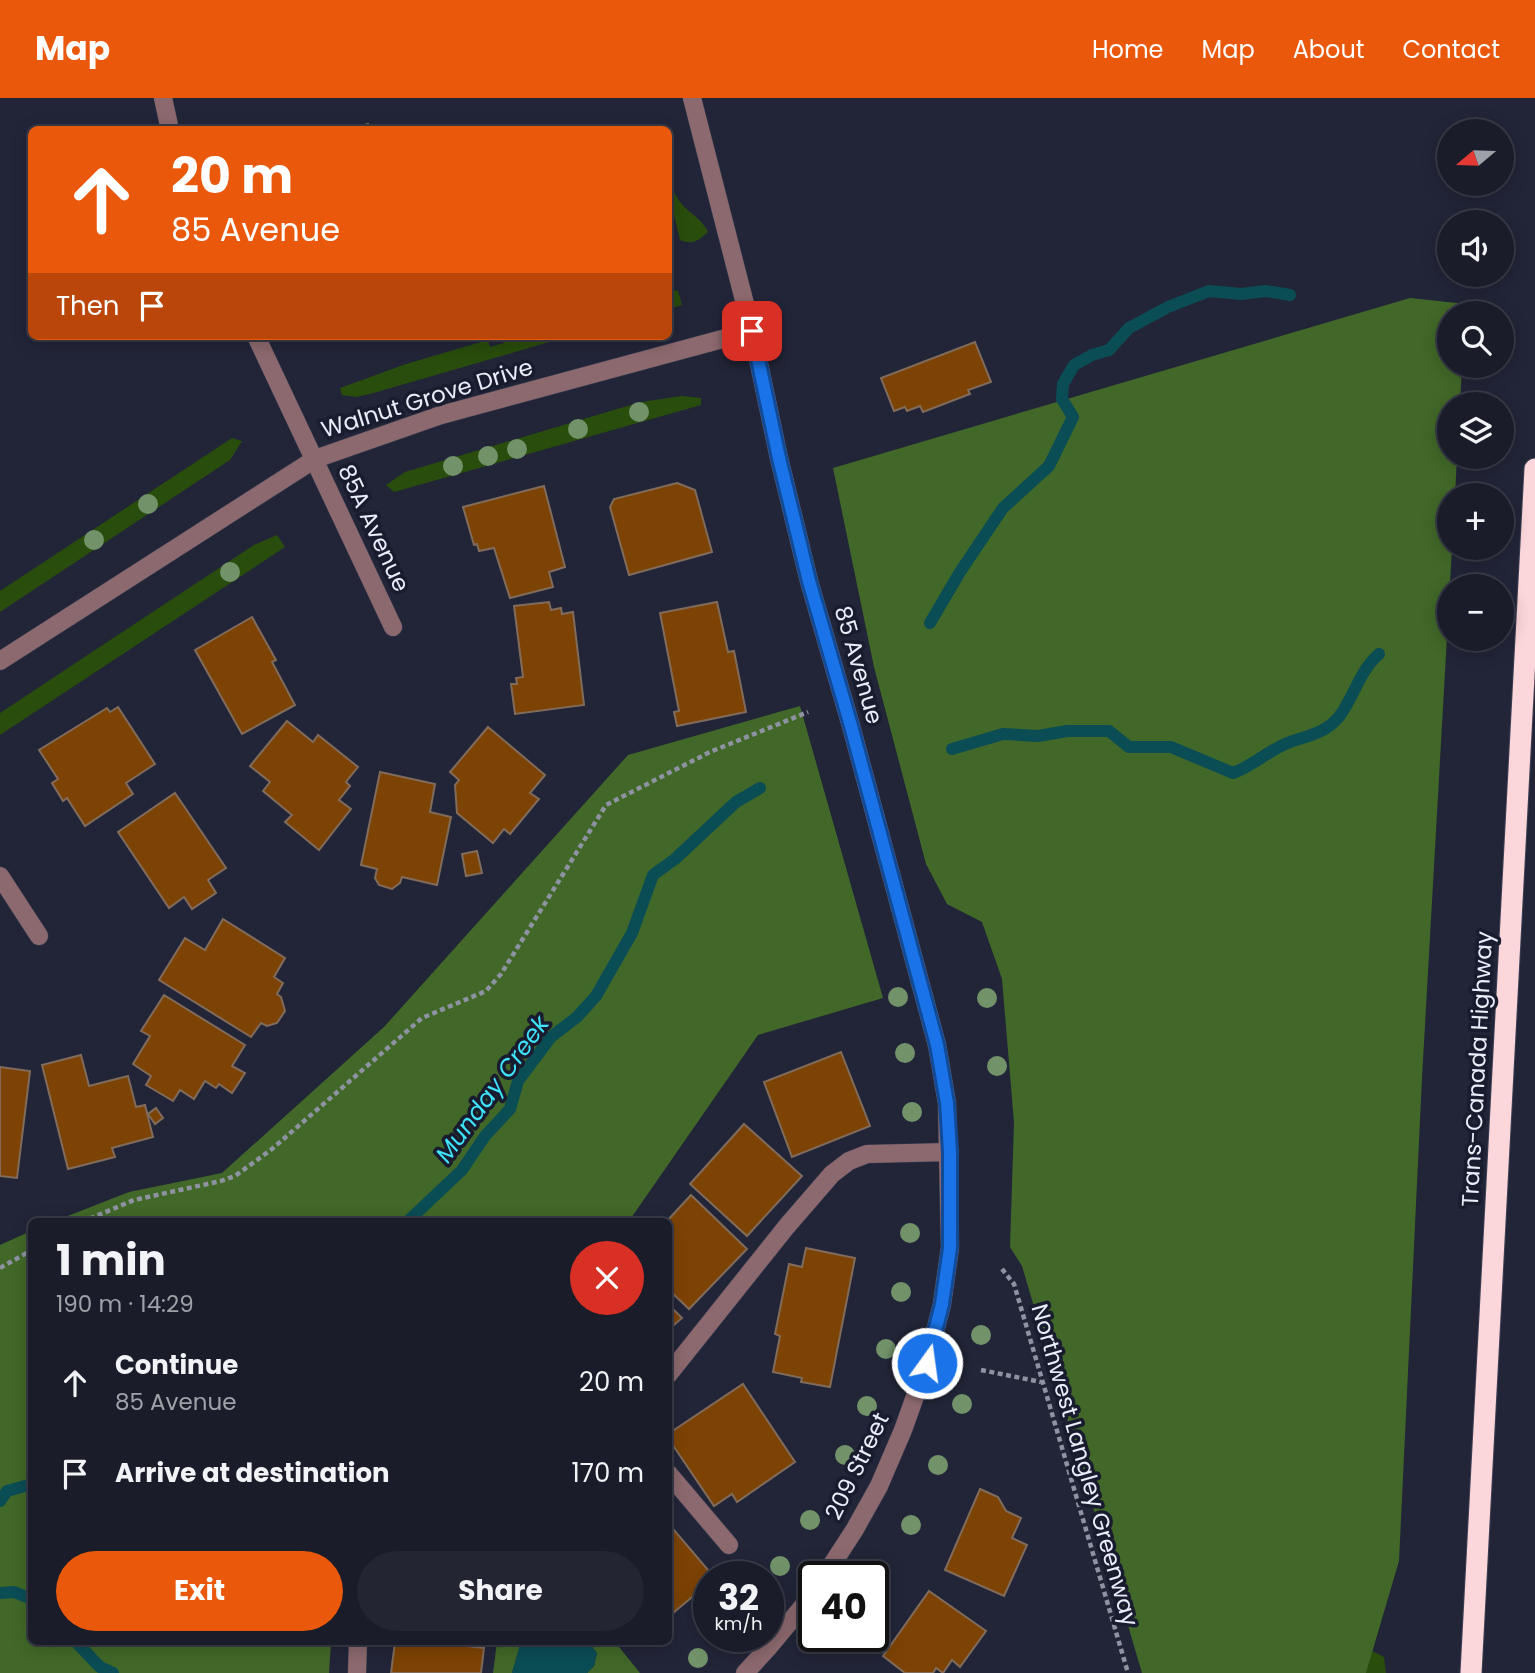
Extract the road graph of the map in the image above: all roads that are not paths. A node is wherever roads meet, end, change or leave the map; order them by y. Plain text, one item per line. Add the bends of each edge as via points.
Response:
1 (163, 98) edge
2 (692, 98) edge
3 (169, 126) edge
4 (752, 331) junction
5 (258, 340) edge
6 (315, 459) junction
7 (1535, 469) edge
8 (393, 627) dead end
9 (0, 661) edge
10 (0, 876) edge
11 (39, 936) dead end
12 (950, 1152) junction
13 (950, 1248) joint
14 (672, 1370) edge
15 (672, 1478) edge
16 (729, 1545) dead end
17 (834, 1561) edge
18 (798, 1611) edge
19 (358, 1645) edge
20 (357, 1673) edge
21 (745, 1673) edge
22 (1471, 1673) edge

1 - 3 street
2 - 4 street, 85 Avenue
4 - 6 street, Walnut Grove Drive via 441,415
4 - 12 street, 85 Avenue via 809,581 937,1045
5 - 6 street, 85A Avenue
6 - 8 street, 85A Avenue
6 - 9 street, Walnut Grove Drive
7 - 22 highway, Trans-Canada Highway
10 - 11 street
12 - 13 street, 85 Avenue
12 - 14 street via 867,1154 832,1174
13 - 17 street, 209 Street via 927,1363 903,1430 879,1486
15 - 16 street
18 - 21 street
19 - 20 street

